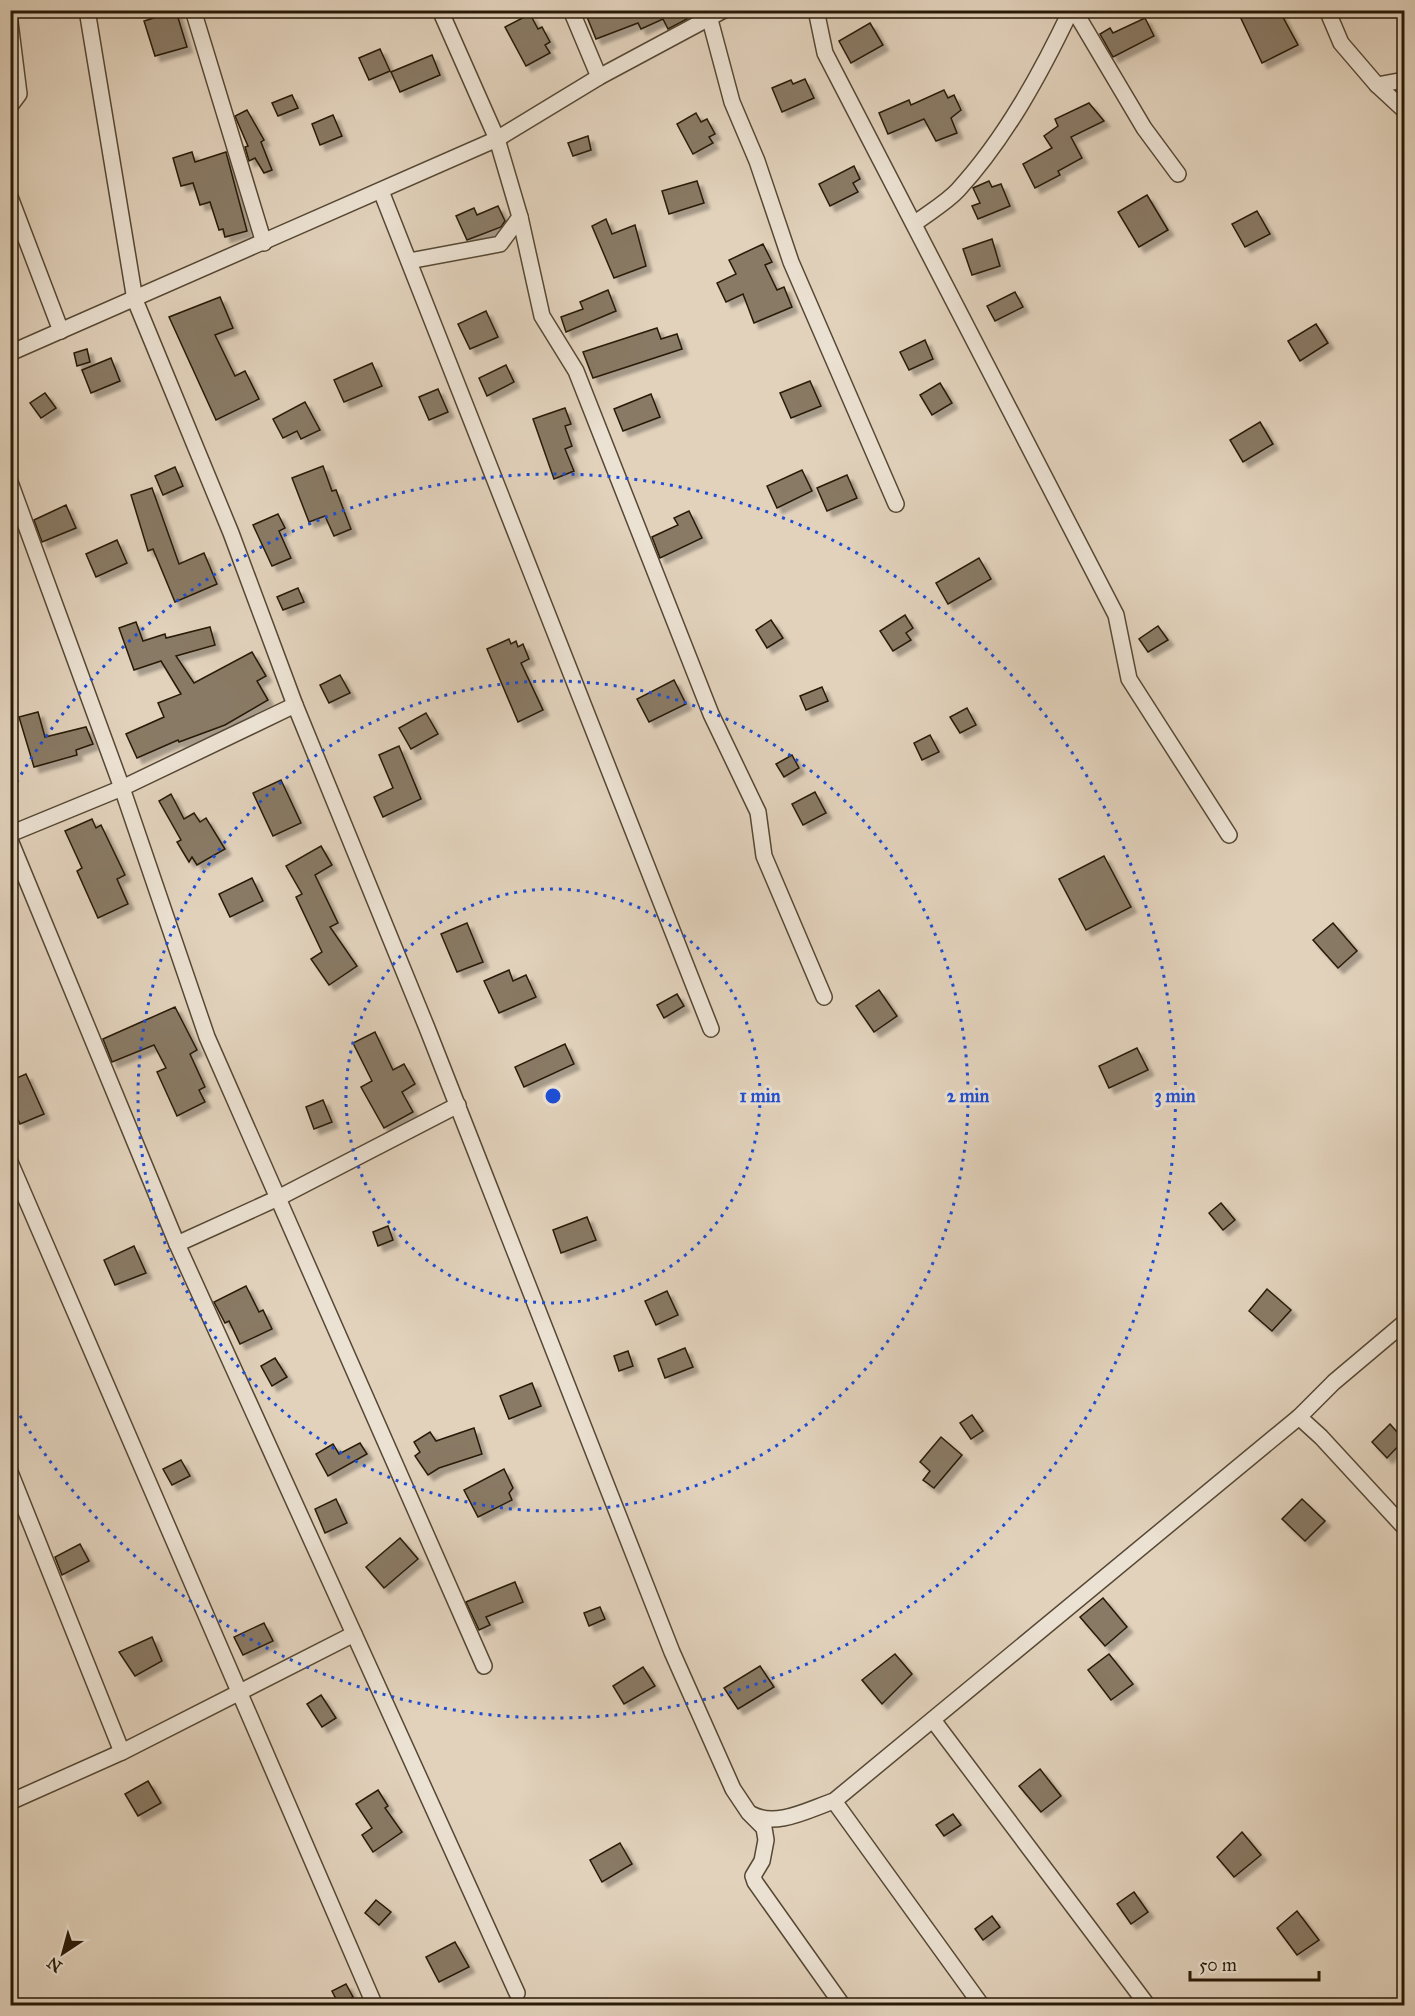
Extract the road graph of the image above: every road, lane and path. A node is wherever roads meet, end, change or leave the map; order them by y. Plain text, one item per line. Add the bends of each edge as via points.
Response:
1 (87, 10) edge
2 (193, 10) edge
3 (440, 10) edge
4 (571, 10) edge
5 (816, 10) edge
6 (1072, 10) edge
7 (1327, 10) edge
8 (713, 12) edge
9 (10, 22) edge
10 (599, 77) junction
11 (1404, 80) edge
12 (1377, 85) junction
13 (10, 106) edge
14 (1404, 110) edge
15 (497, 139) junction
16 (1178, 174) dead end
17 (381, 191) junction
18 (10, 196) edge
19 (520, 217) junction
20 (914, 224) junction
21 (264, 243) junction
22 (409, 261) junction
23 (135, 300) junction
24 (62, 331) junction
25 (10, 353) edge
26 (10, 482) edge
27 (896, 504) dead end
28 (295, 705) junction
29 (122, 788) junction
30 (10, 834) edge
31 (1229, 835) dead end
32 (10, 840) edge
33 (824, 997) dead end
34 (711, 1029) dead end
35 (458, 1105) junction
36 (10, 1162) edge
37 (278, 1197) junction
38 (177, 1244) junction
39 (1404, 1323) edge
40 (1299, 1417) junction
41 (10, 1472) edge
42 (1404, 1527) edge
43 (354, 1634) junction
44 (484, 1666) dead end
45 (238, 1693) junction
46 (933, 1720) junction
47 (122, 1752) junction
48 (834, 1801) junction
49 (10, 1802) edge
50 (749, 1813) junction
51 (517, 1993) dead end
52 (375, 2006) edge
53 (843, 2006) edge
54 (982, 2006) edge
55 (1148, 2006) edge

1 - 23 street
2 - 21 street
3 - 15 street
4 - 10 street
5 - 20 street via 825,53
6 - 16 street via 1144,128
6 - 20 street via 1010,120 979,165 956,192
7 - 12 street via 1341,43
8 - 10 street
8 - 27 street via 732,102 757,161 791,262
9 - 13 street via 19,94
10 - 15 street
11 - 12 street
12 - 14 street
15 - 17 street
15 - 19 street
17 - 21 street
17 - 22 street
18 - 24 street
19 - 22 street via 500,244
19 - 33 street via 542,316 576,371 711,714 758,812 764,856
20 - 31 street via 1116,615 1129,679
21 - 23 street
22 - 34 street
23 - 24 street
23 - 28 street via 231,533
24 - 25 street
26 - 29 street
28 - 29 street
28 - 35 street
29 - 30 street
29 - 37 street via 207,1037
32 - 38 street
35 - 37 street
35 - 50 street via 672,1652 716,1756
36 - 45 street
37 - 38 street
37 - 44 street
38 - 43 street
39 - 40 street
40 - 42 street
40 - 46 street
41 - 47 street
43 - 45 street
43 - 51 street
45 - 47 street
45 - 52 street
46 - 48 street
46 - 55 street
47 - 49 street
48 - 50 street via 776,1820 762,1820
48 - 54 street
50 - 53 street via 764,1828 766,1840 754,1882

